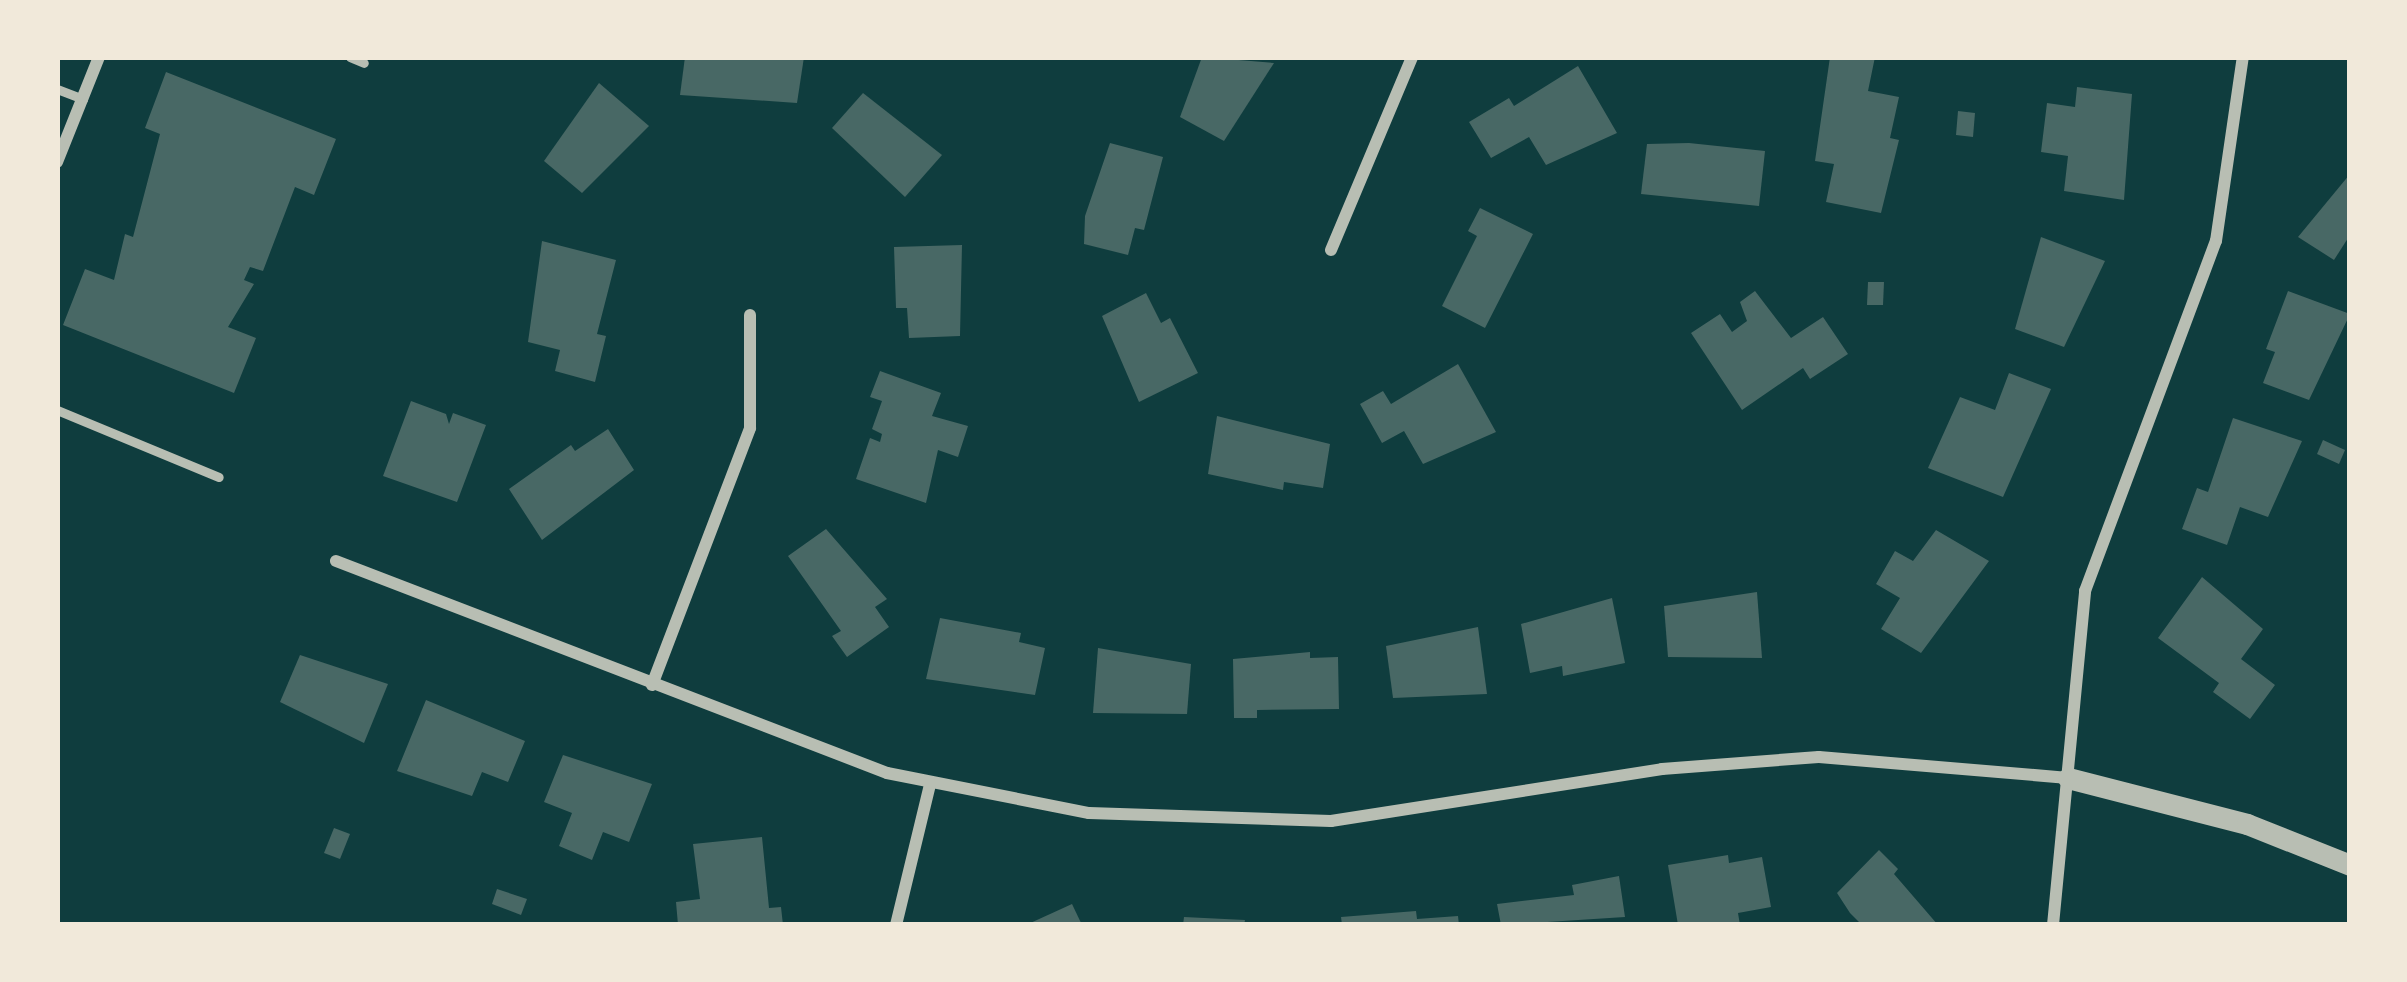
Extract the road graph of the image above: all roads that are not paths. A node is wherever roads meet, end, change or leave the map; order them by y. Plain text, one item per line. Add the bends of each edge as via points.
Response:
1 (100, 57) edge
2 (350, 57) edge
3 (1412, 57) edge
4 (2243, 57) edge
5 (364, 63) dead end
6 (57, 89) edge
7 (82, 99) junction
8 (57, 162) edge
9 (1330, 250) dead end
10 (750, 315) dead end
11 (57, 410) edge
12 (219, 477) dead end
13 (336, 561) dead end
14 (652, 686) junction
15 (2068, 778) junction
16 (930, 784) junction
17 (2350, 865) edge
18 (896, 925) edge
19 (2053, 925) edge

1 - 7 street
2 - 5 lane
3 - 9 street
4 - 15 street via 2236,148 2216,241 2085,591
6 - 7 lane
7 - 8 street
10 - 14 street via 750,428
11 - 12 lane
13 - 14 street
14 - 16 street
15 - 16 street via 1893,760 1758,759 1451,808 1210,822 1089,813
15 - 17 street via 2247,824
15 - 19 street
16 - 18 street

